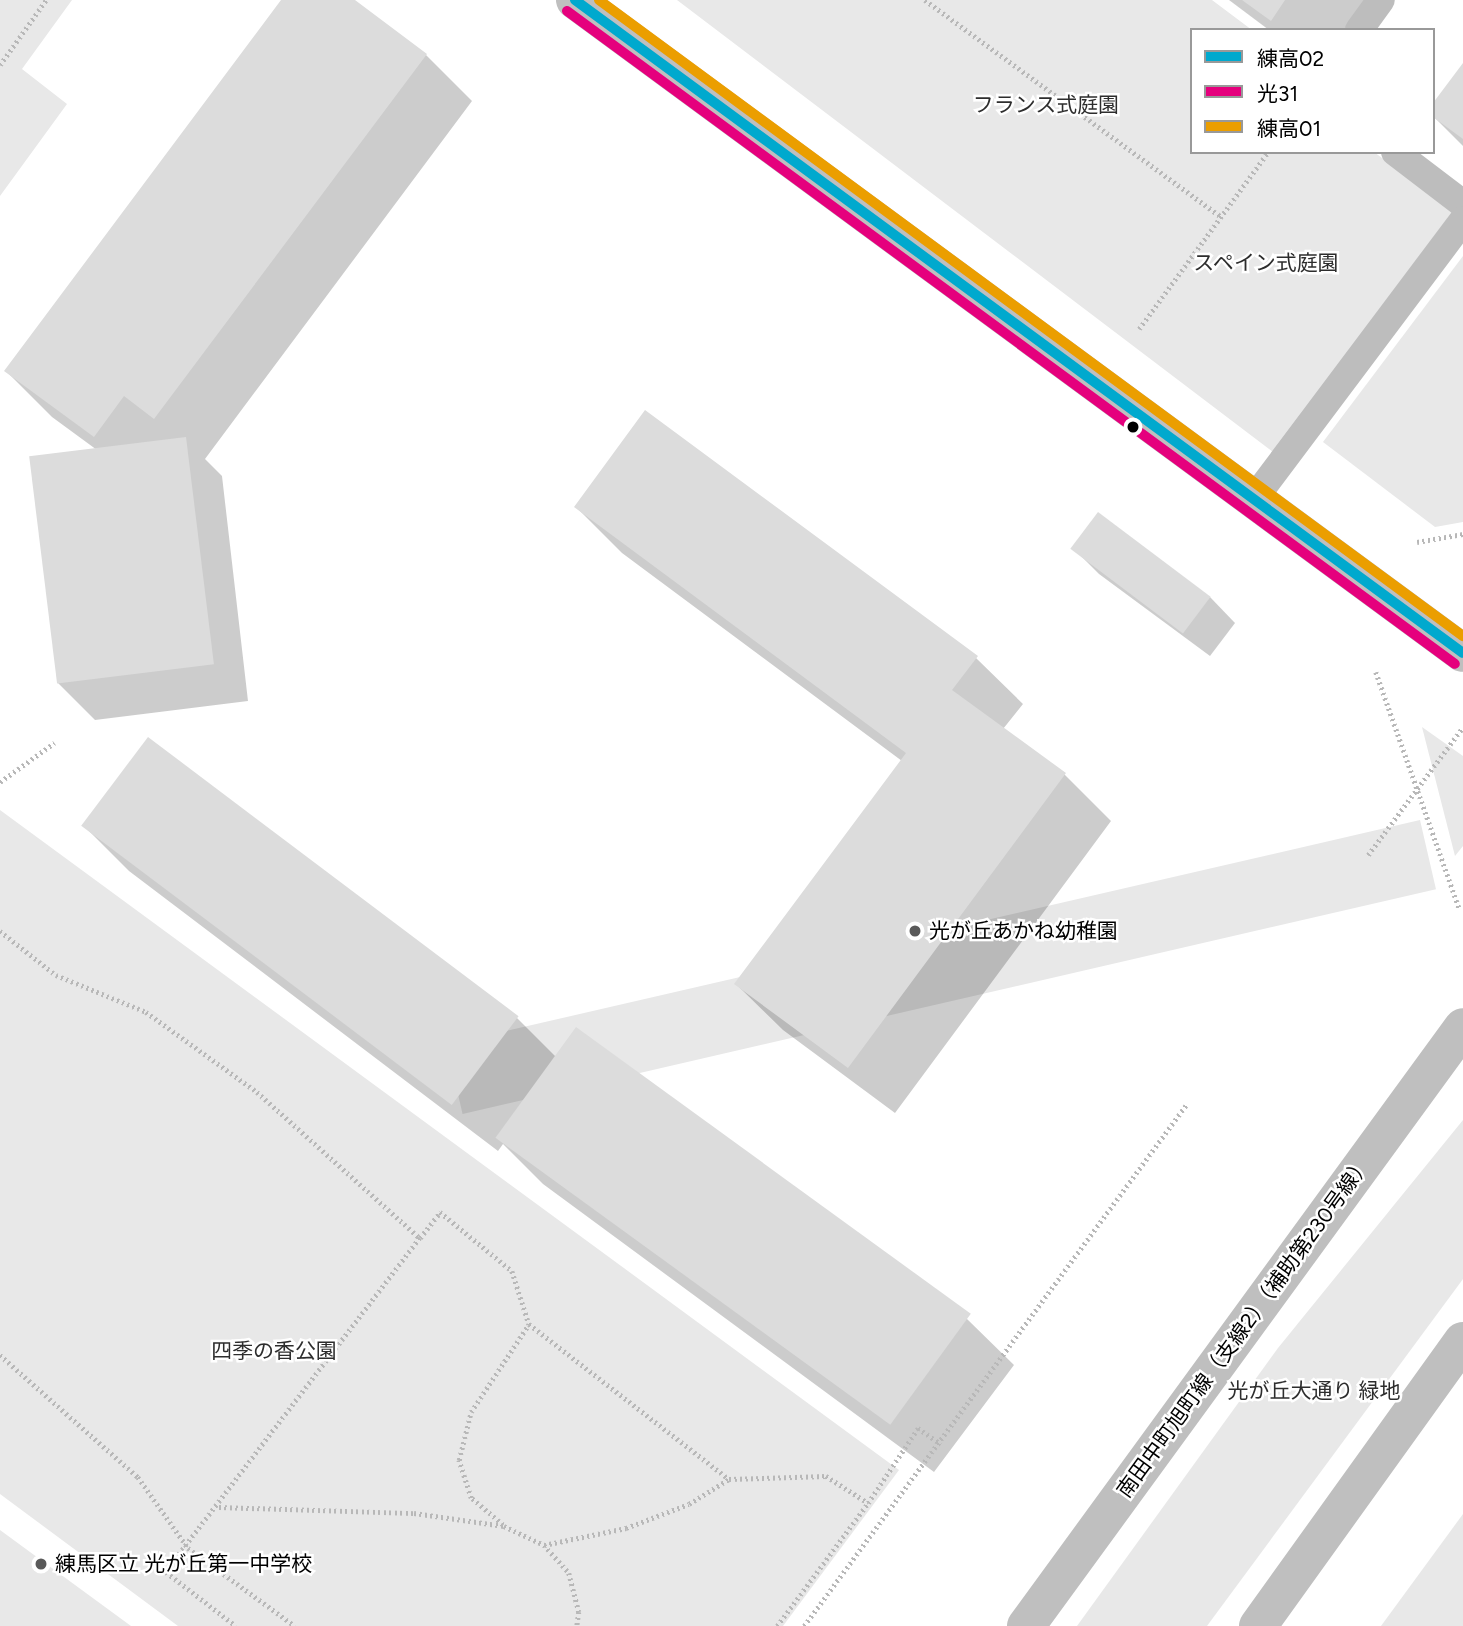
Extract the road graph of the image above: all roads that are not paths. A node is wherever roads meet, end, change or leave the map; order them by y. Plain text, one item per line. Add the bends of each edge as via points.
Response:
1 (575, 0) edge
2 (1381, 0) edge
3 (1360, 28) edge
4 (1398, 154) edge
5 (1463, 204) edge
6 (1463, 220) edge
7 (1253, 500) junction
8 (1463, 653) edge
9 (1463, 1027) edge
10 (1463, 1341) edge
11 (1026, 1626) edge
12 (1258, 1626) edge

1 - 7 street
2 - 3 lane
4 - 5 lane
6 - 7 lane
7 - 8 street
9 - 11 street, 南田中町旭町線（支線2）（補助第230号線）
10 - 12 street

